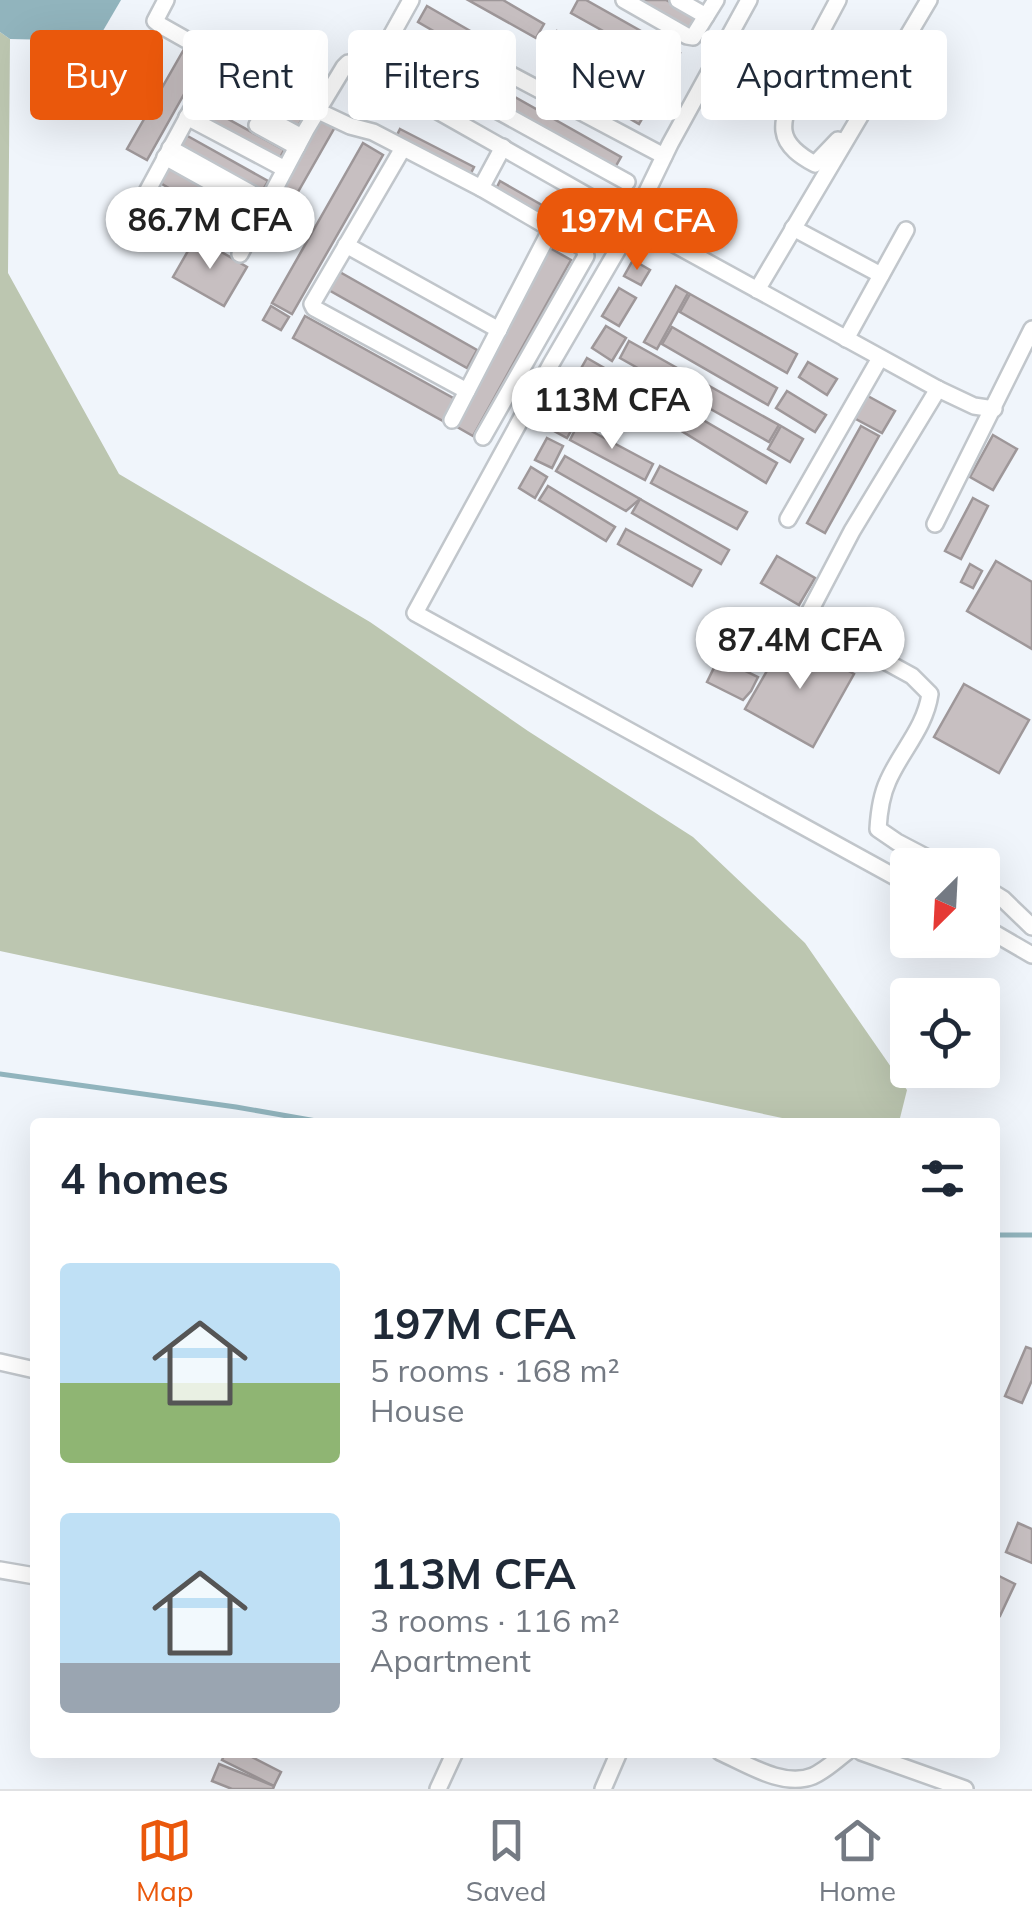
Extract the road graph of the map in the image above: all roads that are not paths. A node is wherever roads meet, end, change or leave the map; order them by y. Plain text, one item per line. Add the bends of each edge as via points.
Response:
1 (166, 0) edge
2 (624, 0) edge
3 (678, 0) edge
4 (716, 0) edge
5 (749, 0) edge
6 (838, 0) edge
7 (928, 0) edge
8 (403, 2) edge
9 (706, 16) junction
10 (391, 30) edge
11 (822, 30) edge
12 (910, 30) edge
13 (183, 37) edge
14 (348, 63) edge
15 (516, 77) edge
16 (328, 96) edge
17 (328, 116) edge
18 (259, 120) edge
19 (313, 120) edge
20 (456, 120) edge
21 (516, 120) edge
22 (785, 120) edge
23 (858, 120) joint
24 (184, 121) joint
25 (530, 128) junction
26 (300, 142) junction
27 (403, 148) junction
28 (509, 150) junction
29 (168, 152) junction
30 (664, 156) junction
31 (282, 174) junction
32 (627, 182) dead end
33 (481, 188) junction
34 (142, 201) dead end
35 (265, 207) junction
36 (632, 221) junction
37 (793, 228) junction
38 (552, 229) junction
39 (906, 230) dead end
40 (346, 246) junction
41 (240, 254) dead end
42 (882, 275) junction
43 (757, 290) junction
44 (1032, 329) edge
45 (499, 330) junction
46 (846, 339) junction
47 (880, 358) junction
48 (938, 390) junction
49 (466, 391) junction
50 (994, 409) junction
51 (452, 420) dead end
52 (483, 437) dead end
53 (788, 519) dead end
54 (935, 524) dead end
55 (909, 848) edge
56 (890, 874) edge
57 (1000, 897) edge
58 (1032, 927) edge
59 (1000, 936) edge
60 (1032, 955) edge
61 (0, 1362) edge
62 (30, 1369) edge
63 (0, 1570) edge
64 (30, 1575) edge
65 (452, 1758) edge
66 (616, 1758) edge
67 (731, 1758) edge
68 (838, 1758) edge
69 (878, 1758) edge
70 (776, 1783) edge
71 (438, 1789) edge
72 (603, 1789) edge
73 (965, 1789) edge

1 - 13 street via 156,22
2 - 9 street via 687,36
3 - 9 street
4 - 9 street
5 - 30 street
6 - 11 street
7 - 12 street
8 - 10 street
14 - 16 street
15 - 30 street
17 - 27 street
18 - 26 street
19 - 26 street
20 - 28 street
21 - 25 street
22 - 23 street via 791,147 816,164
23 - 37 street
24 - 29 street
24 - 31 street
25 - 28 street
25 - 32 street
26 - 31 street
27 - 33 street
27 - 40 street
28 - 33 street
28 - 36 street
29 - 34 street
29 - 35 street
30 - 36 street
31 - 35 street
33 - 38 street
35 - 41 street
36 - 43 street
36 - 56 street via 415,613
37 - 42 street
37 - 43 street
38 - 45 street
38 - 52 street via 584,248 586,256
39 - 42 street
40 - 45 street
40 - 49 street via 314,308
42 - 46 street
43 - 46 street
44 - 50 street
45 - 49 street
46 - 47 street
47 - 48 street
47 - 53 street
48 - 50 street
48 - 55 street via 809,614 912,676 930,694 927,714 879,808 878,828
49 - 51 street
50 - 54 street
57 - 58 street
59 - 60 street
61 - 62 street
63 - 64 street
65 - 71 street
66 - 72 street
67 - 70 street
68 - 70 street via 810,1777
69 - 73 street

